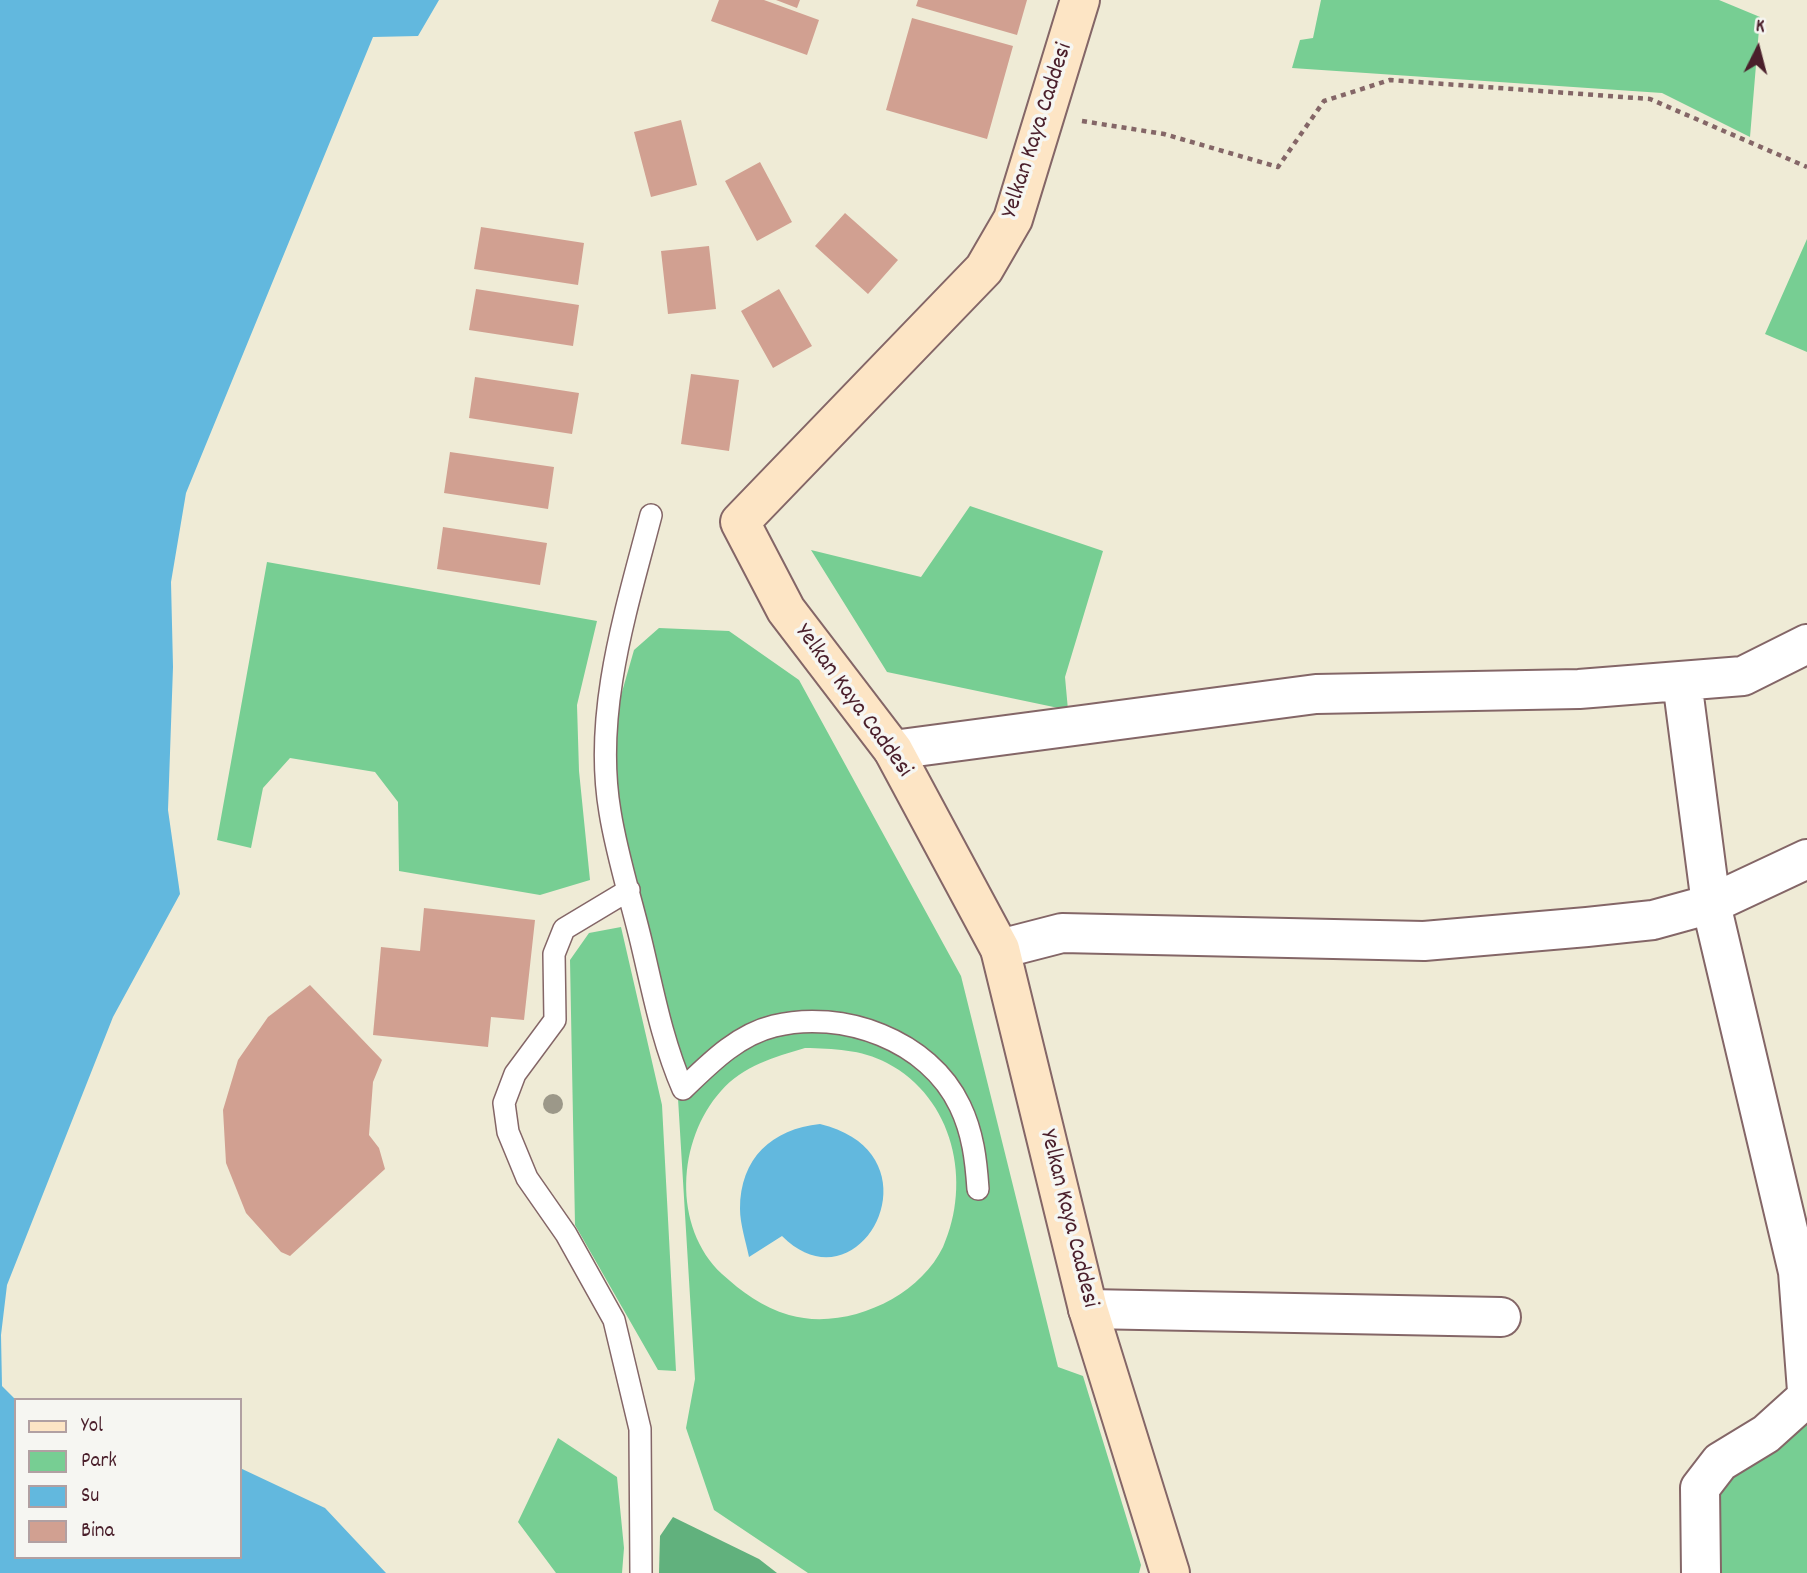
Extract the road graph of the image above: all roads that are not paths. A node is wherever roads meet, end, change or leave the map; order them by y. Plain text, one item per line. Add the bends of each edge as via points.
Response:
1 (1080, 0) edge
2 (651, 515) dead end
3 (1807, 645) edge
4 (1682, 681) junction
5 (893, 750) junction
6 (1807, 859) edge
7 (629, 890) junction
8 (1711, 904) junction
9 (1000, 949) junction
10 (978, 1189) dead end
11 (1088, 1309) junction
12 (1501, 1317) dead end
13 (1807, 1391) edge
14 (1807, 1397) edge
15 (641, 1573) edge
16 (1170, 1573) edge
17 (1701, 1573) edge

1 - 5 street, Yelkan Kaya Caddesi via 1013,219 984,269 740,522 786,610
2 - 7 lane via 618,638 606,737 610,811
3 - 4 street via 1743,676
4 - 5 street via 1579,689 1316,694
4 - 8 street
5 - 9 street, Yelkan Kaya Caddesi
6 - 8 street
7 - 10 lane via 658,1016 682,1089 736,1042 772,1026 818,1019 850,1025 894,1041 936,1070 960,1105 975,1149
7 - 15 lane via 564,929 554,954 555,1020 516,1074 504,1104 508,1132 527,1178 566,1234 614,1320 640,1429
8 - 9 street via 1653,920 1424,941 1062,933
8 - 13 street via 1798,1272
9 - 11 street, Yelkan Kaya Caddesi
11 - 12 street
11 - 16 street, Yelkan Kaya Caddesi
14 - 17 street via 1766,1434 1720,1462 1700,1488

